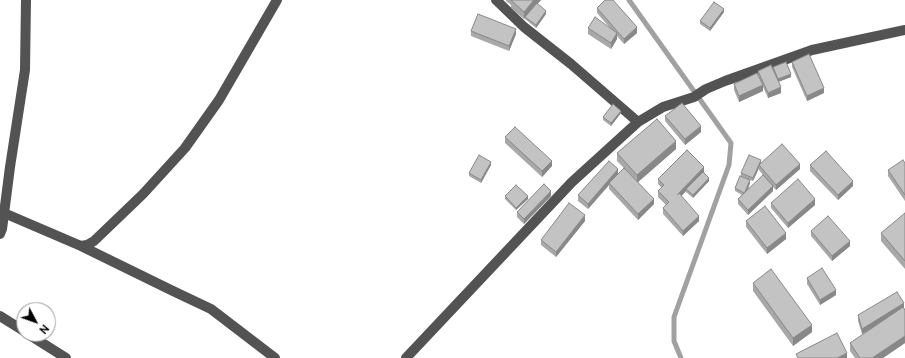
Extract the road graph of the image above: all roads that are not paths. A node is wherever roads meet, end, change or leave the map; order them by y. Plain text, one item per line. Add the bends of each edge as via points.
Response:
1 (26, 0) edge
2 (277, 0) edge
3 (496, 0) edge
4 (905, 30) edge
5 (638, 122) junction
6 (4, 213) junction
7 (0, 234) edge
8 (81, 246) junction
9 (0, 316) edge
10 (16, 326) edge
11 (41, 342) edge
12 (66, 358) edge
13 (275, 358) edge
14 (406, 358) edge

1 - 6 street via 25,70
2 - 8 street via 219,100 185,148 94,241 87,246
3 - 5 street via 524,27
4 - 5 street via 812,50 706,89 694,97 663,107
5 - 14 street via 572,182
6 - 7 street
6 - 8 street
8 - 13 street via 211,309
9 - 10 street
11 - 12 street

